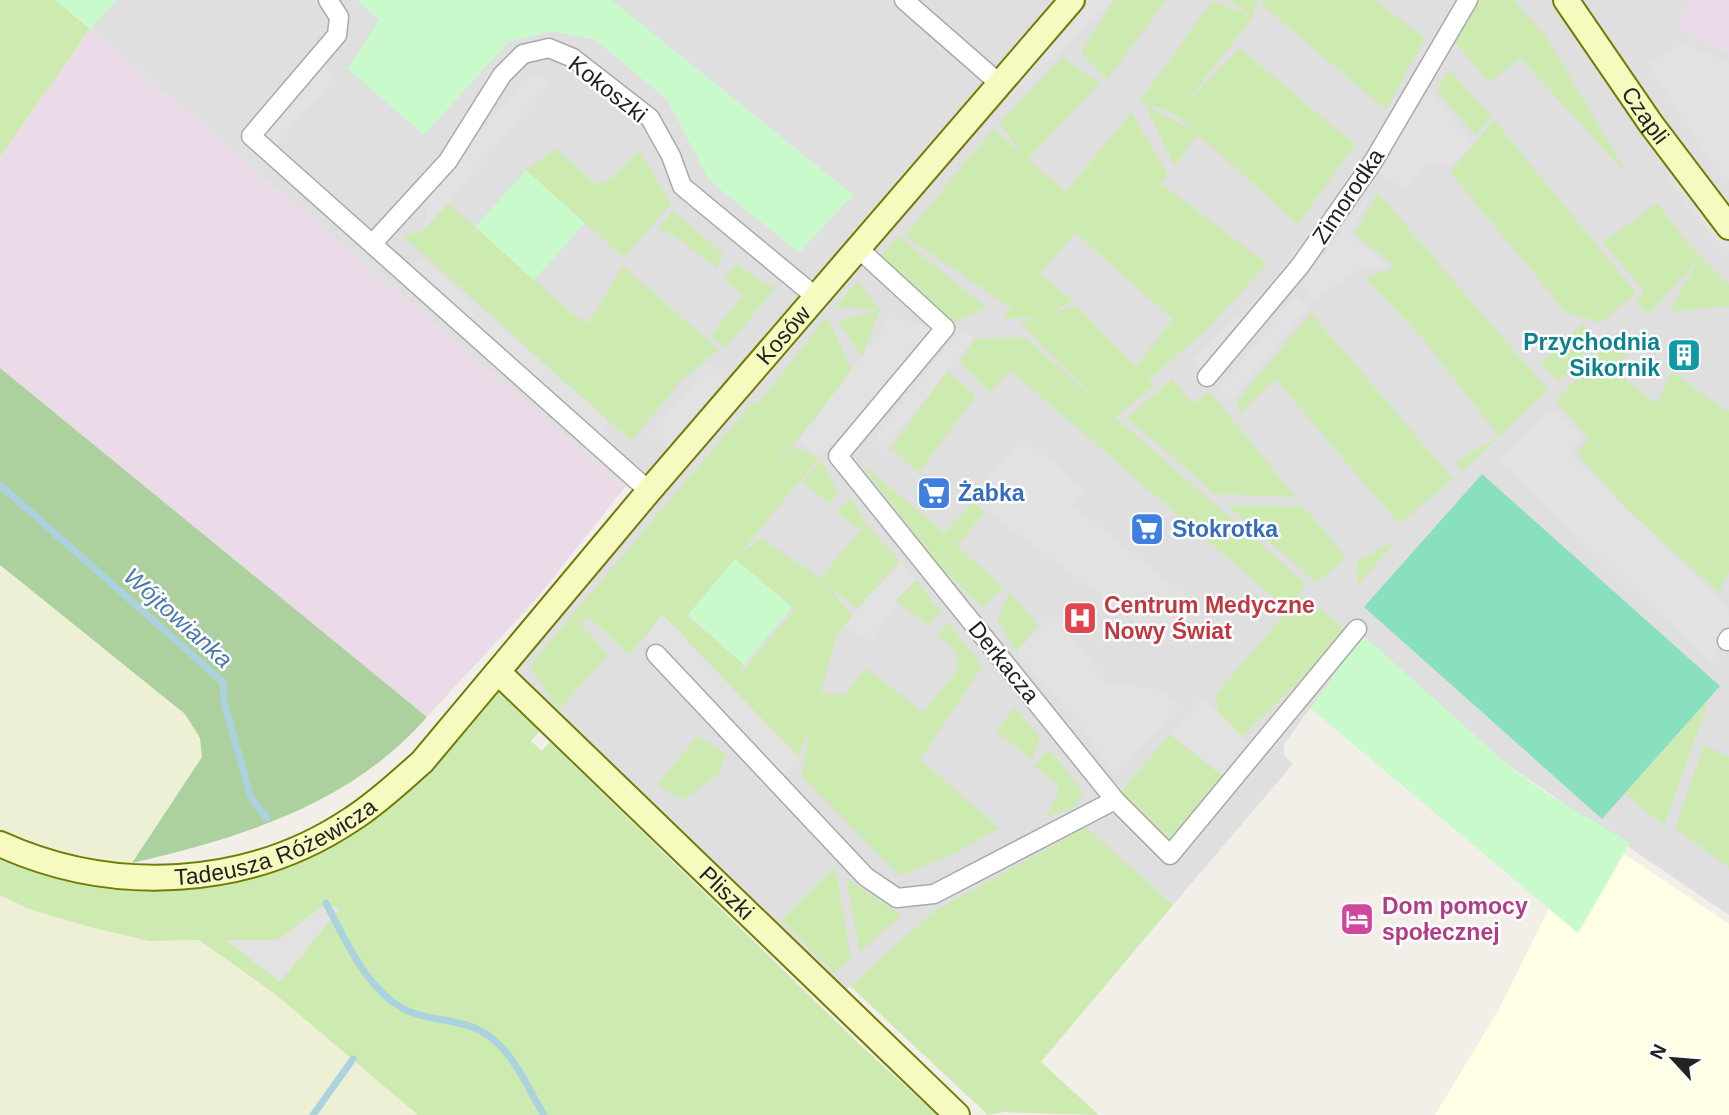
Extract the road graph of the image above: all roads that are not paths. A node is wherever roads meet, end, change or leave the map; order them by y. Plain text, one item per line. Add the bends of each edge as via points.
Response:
1 (328, 0) edge
2 (904, 0) edge
3 (1072, 0) edge
4 (1468, 0) edge
5 (1566, 0) edge
6 (1000, 84) junction
7 (1729, 227) edge
8 (373, 243) junction
9 (859, 249) junction
10 (816, 297) junction
11 (1207, 377) dead end
12 (649, 491) junction
13 (1357, 629) dead end
14 (656, 654) dead end
15 (498, 672) junction
16 (1115, 800) junction
17 (0, 845) edge
18 (957, 1115) edge

1 - 8 street via 340,17 337,35 251,136
2 - 6 street
3 - 6 street, Kosów
4 - 11 street, Zimorodka via 1367,170 1265,310
5 - 7 street, Czapli via 1659,136
6 - 9 street, Kosów
8 - 10 street, Kokoszki via 448,161 502,75 523,54 549,48 573,58 650,118 682,186
8 - 12 street
9 - 10 street, Kosów
9 - 16 street, Derkacza via 945,328 838,456
10 - 12 street, Kosów
12 - 15 street, Kosów
13 - 16 street, Derkacza via 1170,855
14 - 16 street via 866,877 897,898 934,894
15 - 17 street, Tadeusza Różewicza via 422,762 388,792 351,820 276,857 239,869 157,878 83,873
15 - 18 street, Pliszki

